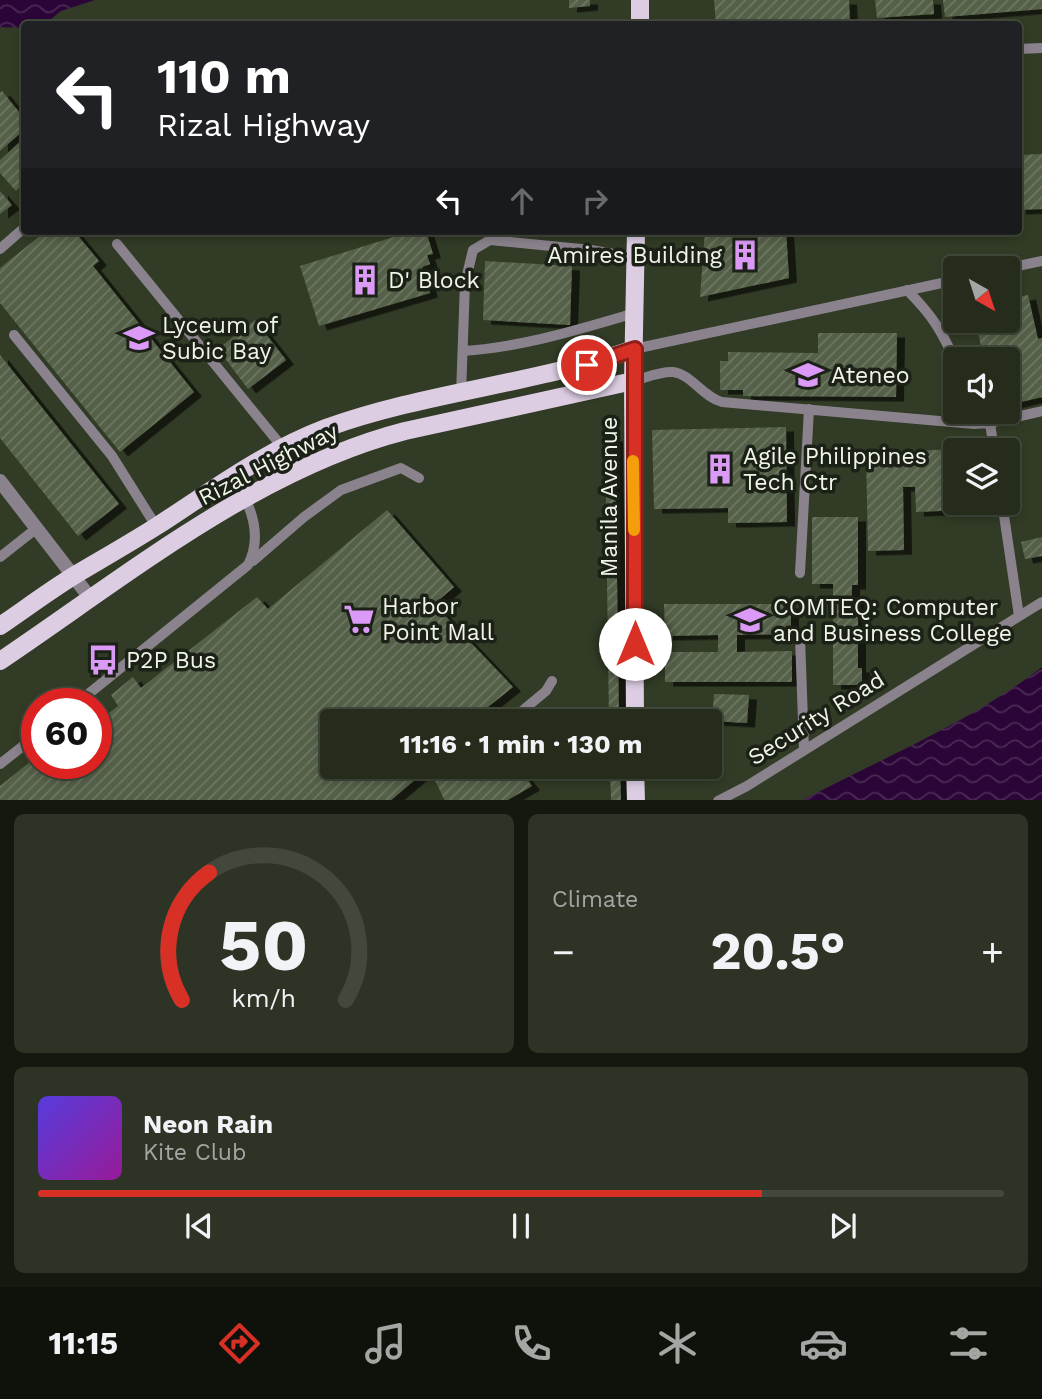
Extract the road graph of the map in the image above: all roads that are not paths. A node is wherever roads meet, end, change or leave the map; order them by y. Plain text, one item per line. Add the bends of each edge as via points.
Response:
1 (640, 0) edge
2 (640, 21) edge
3 (1042, 48) edge
4 (1022, 49) edge
5 (21, 231) edge
6 (636, 235) edge
7 (117, 244) dead end
8 (0, 249) edge
9 (636, 258) junction
10 (1042, 261) edge
11 (1020, 266) edge
12 (943, 283) edge
13 (907, 290) junction
14 (635, 313) junction
15 (14, 335) dead end
16 (949, 347) edge
17 (635, 349) junction
18 (463, 351) junction
19 (633, 381) junction
20 (461, 394) junction
21 (809, 409) junction
22 (1042, 411) edge
23 (1020, 416) edge
24 (943, 421) edge
25 (283, 448) junction
26 (232, 476) junction
27 (419, 478) dead end
28 (0, 481) edge
29 (247, 497) junction
30 (1004, 515) edge
31 (156, 526) junction
32 (37, 528) junction
33 (0, 557) edge
34 (248, 565) junction
35 (800, 573) dead end
36 (74, 576) junction
37 (91, 599) junction
38 (1042, 602) edge
39 (1018, 616) junction
40 (0, 626) edge
41 (800, 637) dead end
42 (0, 661) edge
43 (552, 681) dead end
44 (96, 688) edge
45 (524, 709) edge
46 (635, 709) edge
47 (21, 748) edge
48 (804, 749) junction
49 (0, 764) edge
50 (635, 779) edge
51 (636, 800) edge
52 (718, 800) edge

1 - 2 main road
3 - 4 lane
5 - 8 lane
6 - 9 main road, Manila Avenue
7 - 25 lane
9 - 14 main road, Manila Avenue
9 - 18 lane via 490,240 473,250 465,283
10 - 11 lane
12 - 13 lane
13 - 16 lane via 925,308
13 - 17 lane
14 - 17 main road, Manila Avenue
14 - 18 lane via 541,341
15 - 31 lane via 112,456
17 - 19 main road, Manila Avenue
17 - 20 main road, Rizal Highway
18 - 20 lane
19 - 21 lane via 671,371 714,400
19 - 29 main road, Rizal Highway via 375,439 323,458
19 - 46 main road, Manila Avenue
20 - 25 main road, Rizal Highway via 369,414
21 - 24 lane
21 - 35 lane
22 - 23 lane
25 - 26 main road, Rizal Highway
26 - 29 lane
26 - 31 main road, Rizal Highway
27 - 34 lane via 401,468 341,491
28 - 32 street
29 - 34 lane via 256,531 255,552
29 - 37 main road, Rizal Highway
30 - 39 lane
31 - 36 main road, Rizal Highway
32 - 33 lane
32 - 36 street
34 - 44 lane
36 - 37 street
36 - 40 main road, Rizal Highway
37 - 42 main road, Rizal Highway
38 - 39 lane, Security Road
39 - 48 lane, Security Road
41 - 48 lane
43 - 45 lane
47 - 49 lane
48 - 52 lane, Security Road
50 - 51 main road

